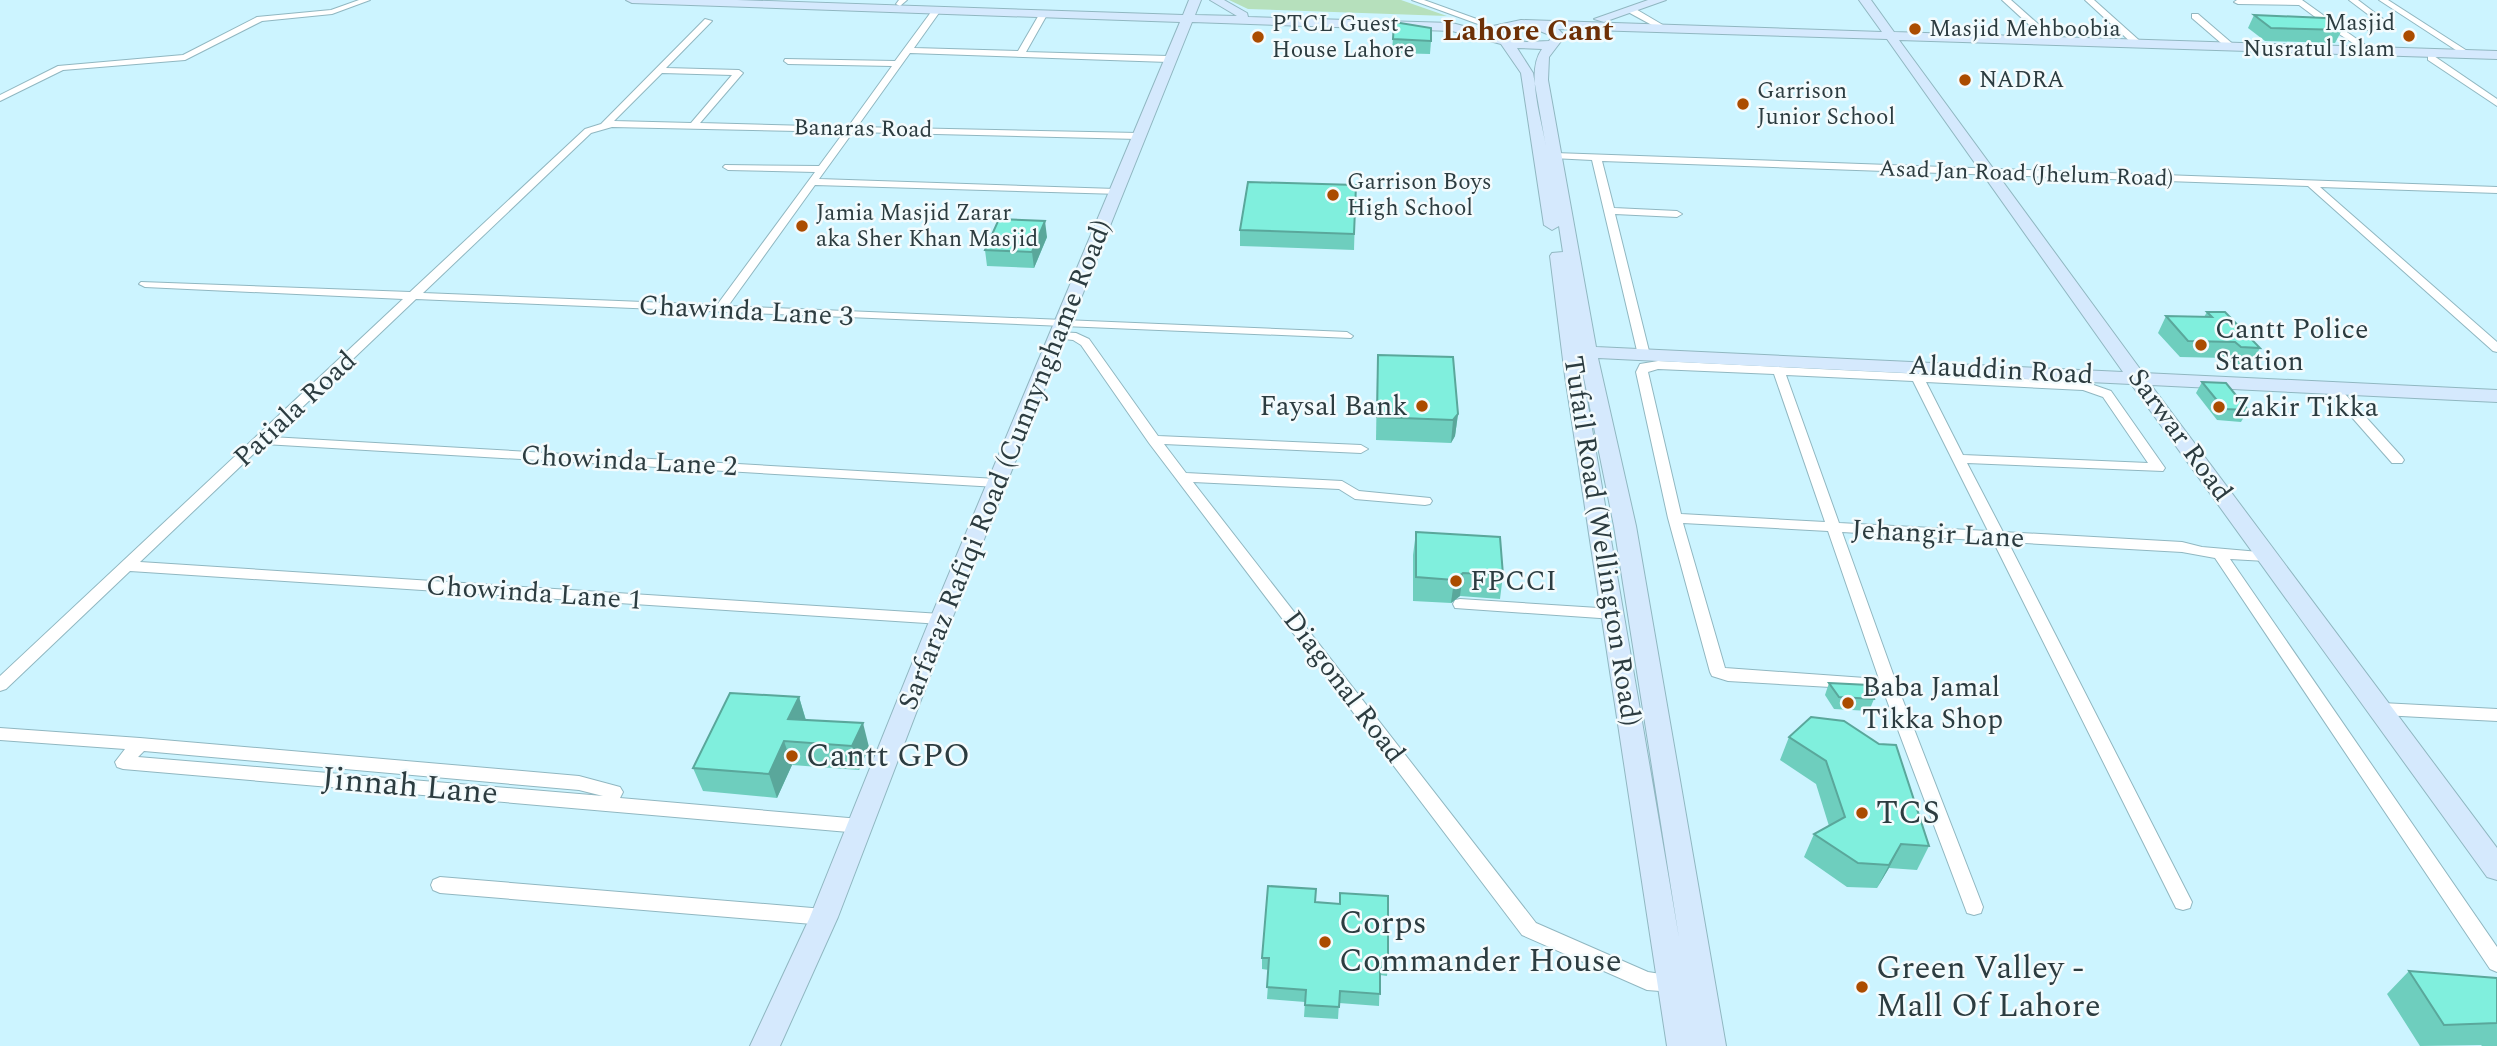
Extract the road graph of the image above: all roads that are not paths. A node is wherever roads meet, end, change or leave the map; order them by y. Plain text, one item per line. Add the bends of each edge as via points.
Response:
1 (366, 0) edge
2 (632, 0) edge
3 (771, 0) edge
4 (1216, 0) edge
5 (1416, 0) edge
6 (1660, 0) edge
7 (1865, 0) edge
8 (2006, 0) edge
9 (2090, 0) edge
10 (2353, 0) edge
11 (2383, 0) edge
12 (902, 2) edge
13 (2300, 2) edge
14 (1041, 7) edge
15 (961, 8) junction
16 (937, 10) junction
17 (1631, 10) junction
18 (2250, 13) dead end
19 (1243, 15) junction
20 (1188, 16) edge
21 (2195, 16) dead end
22 (708, 21) dead end
23 (1481, 22) junction
24 (2310, 27) edge
25 (2335, 27) junction
26 (1664, 28) junction
27 (1505, 34) junction
28 (1558, 36) junction
29 (1890, 38) junction
30 (2052, 41) junction
31 (2137, 44) junction
32 (2231, 47) junction
33 (909, 50) junction
34 (2368, 51) junction
35 (1021, 54) junction
36 (2468, 54) junction
37 (2497, 55) edge
38 (2431, 58) junction
39 (1168, 59) junction
40 (2497, 60) edge
41 (788, 61) dead end
42 (899, 64) junction
43 (659, 70) junction
44 (0, 98) edge
45 (2497, 103) edge
46 (694, 125) junction
47 (604, 126) junction
48 (853, 128) junction
49 (588, 131) joint
50 (1138, 136) junction
51 (1555, 156) junction
52 (1597, 159) junction
53 (728, 167) dead end
54 (822, 169) junction
55 (1990, 174) junction
56 (813, 182) junction
57 (2310, 183) junction
58 (2497, 190) edge
59 (1116, 192) junction
60 (1611, 211) junction
61 (1677, 214) dead end
62 (145, 284) dead end
63 (414, 297) junction
64 (720, 309) junction
65 (1060, 331) junction
66 (1347, 337) dead end
67 (2497, 348) edge
68 (1588, 352) junction
69 (2120, 352) junction
70 (1644, 355) junction
71 (1779, 372) junction
72 (2087, 374) junction
73 (1917, 377) junction
74 (2138, 377) junction
75 (2182, 379) junction
76 (2330, 386) junction
77 (2497, 397) edge
78 (2155, 400) junction
79 (261, 440) junction
80 (1154, 440) junction
81 (1361, 449) dead end
82 (1959, 458) junction
83 (2397, 460) dead end
84 (1184, 477) junction
85 (997, 483) junction
86 (1425, 501) dead end
87 (1676, 523) junction
88 (1835, 533) junction
89 (2001, 542) junction
90 (2210, 552) junction
91 (2266, 556) junction
92 (127, 566) junction
93 (1460, 604) dead end
94 (1614, 614) junction
95 (941, 619) junction
96 (0, 685) edge
97 (1889, 685) junction
98 (2382, 709) junction
99 (2497, 715) edge
100 (0, 734) edge
101 (140, 744) junction
102 (315, 760) junction
103 (452, 771) junction
104 (303, 777) junction
105 (441, 789) junction
106 (608, 804) junction
107 (860, 826) junction
108 (2497, 869) edge
109 (440, 885) dead end
110 (2183, 902) dead end
111 (1974, 907) dead end
112 (824, 916) junction
113 (2497, 963) edge
114 (1673, 983) junction
115 (765, 1046) edge
116 (1682, 1046) edge
117 (1712, 1046) edge

1 - 44 street via 332,12 260,19 185,57 61,68
2 - 16 street
3 - 12 street
4 - 19 street
5 - 23 street
6 - 17 street
7 - 29 street, Sarwar Road
8 - 30 street
9 - 31 street
10 - 25 street via 2391,28
11 - 36 street
12 - 15 street
13 - 18 street via 2238,2
13 - 25 street
14 - 15 street
14 - 20 street
14 - 20 street
14 - 35 street
15 - 16 street
16 - 33 street
17 - 26 street
17 - 28 street
19 - 20 street
19 - 23 street
20 - 27 street via 1452,27
20 - 39 street, Sarfaraz Rafiqi Road (Cunnynghame Road)
21 - 32 street
22 - 43 street
23 - 27 street
24 - 25 street
25 - 34 street
26 - 28 street
26 - 29 street
27 - 28 street via 1537,25
27 - 28 street via 1525,47
27 - 94 street, Tufail Road (Wellington Road) via 1527,73
28 - 29 street
28 - 51 street, Tufail Road (Wellington Road) via 1543,57 1542,69
29 - 30 street
29 - 38 street
29 - 55 street, Sarwar Road
30 - 31 street
31 - 32 street
32 - 34 street
33 - 35 street
33 - 42 street
34 - 36 street
35 - 39 street
36 - 37 street
38 - 40 street
38 - 45 street
39 - 50 street, Sarfaraz Rafiqi Road (Cunnynghame Road)
41 - 42 street
42 - 48 street
43 - 46 street via 739,74
43 - 47 street
46 - 47 street, Banaras Road
46 - 48 street, Banaras Road
47 - 49 street, Banaras Road
48 - 50 street, Banaras Road
48 - 54 street
49 - 63 street, Patiala Road
50 - 59 street, Sarfaraz Rafiqi Road (Cunnynghame Road)
51 - 52 street, Asad Jan Road (Jhelum Road)
51 - 68 street, Tufail Road (Wellington Road)
52 - 55 street, Asad Jan Road (Jhelum Road)
52 - 60 street
53 - 54 street
54 - 56 street
55 - 57 street, Asad Jan Road (Jhelum Road)
55 - 69 street, Sarwar Road
56 - 59 street
56 - 64 street
57 - 58 street, Asad Jan Road (Jhelum Road)
57 - 67 street
59 - 65 street, Sarfaraz Rafiqi Road (Cunnynghame Road)
60 - 61 street
60 - 70 street
62 - 63 street, Chawinda Lane 3
63 - 64 street, Chawinda Lane 3
63 - 79 street, Patiala Road
64 - 65 street, Chawinda Lane 3
65 - 66 street, Chawinda Lane 3
65 - 80 street, Diagonal Road via 1085,342
65 - 85 street, Sarfaraz Rafiqi Road (Cunnynghame Road)
68 - 70 street, Alauddin Road
68 - 117 street, Tufail Road (Wellington Road) via 1625,526
69 - 72 street
69 - 74 street, Sarwar Road
69 - 75 street
70 - 72 street, Alauddin Road
71 - 73 street
71 - 87 street via 1644,368
71 - 88 street
72 - 74 street, Alauddin Road
72 - 78 street
73 - 82 street
73 - 82 street via 2074,384 2096,389 2113,401 2158,468
74 - 75 street, Alauddin Road
74 - 78 street, Sarwar Road
75 - 76 street, Alauddin Road
75 - 78 street
76 - 77 street, Alauddin Road
76 - 83 street
78 - 91 street, Sarwar Road
79 - 85 street, Chowinda Lane 2
79 - 92 street, Patiala Road
80 - 81 street
80 - 84 street, Diagonal Road
82 - 89 street
84 - 86 street via 1342,485 1355,495
84 - 114 street, Diagonal Road via 1529,929 1647,981
85 - 95 street, Sarfaraz Rafiqi Road (Cunnynghame Road)
87 - 88 street, Jehangir Lane
87 - 97 street via 1718,672
88 - 89 street, Jehangir Lane
88 - 97 street
89 - 90 street, Jehangir Lane via 2188,557
89 - 110 street
90 - 91 street, Jehangir Lane
90 - 113 street
91 - 98 street, Sarwar Road
92 - 95 street, Chowinda Lane 1
92 - 96 street, Patiala Road
93 - 94 street
94 - 114 street, Tufail Road (Wellington Road)
95 - 107 street, Sarfaraz Rafiqi Road (Cunnynghame Road)
97 - 111 street
98 - 99 street
98 - 108 street, Sarwar Road
100 - 101 street
101 - 102 street
101 - 104 street, Jinnah Lane via 123,762
102 - 103 street
102 - 104 street
103 - 105 street
103 - 106 street via 609,789 614,792
104 - 105 street, Jinnah Lane
105 - 106 street, Jinnah Lane
106 - 107 street, Jinnah Lane
107 - 112 street, Sarfaraz Rafiqi Road (Cunnynghame Road)
109 - 112 street
112 - 115 street, Sarfaraz Rafiqi Road (Cunnynghame Road)
114 - 116 street, Tufail Road (Wellington Road)

